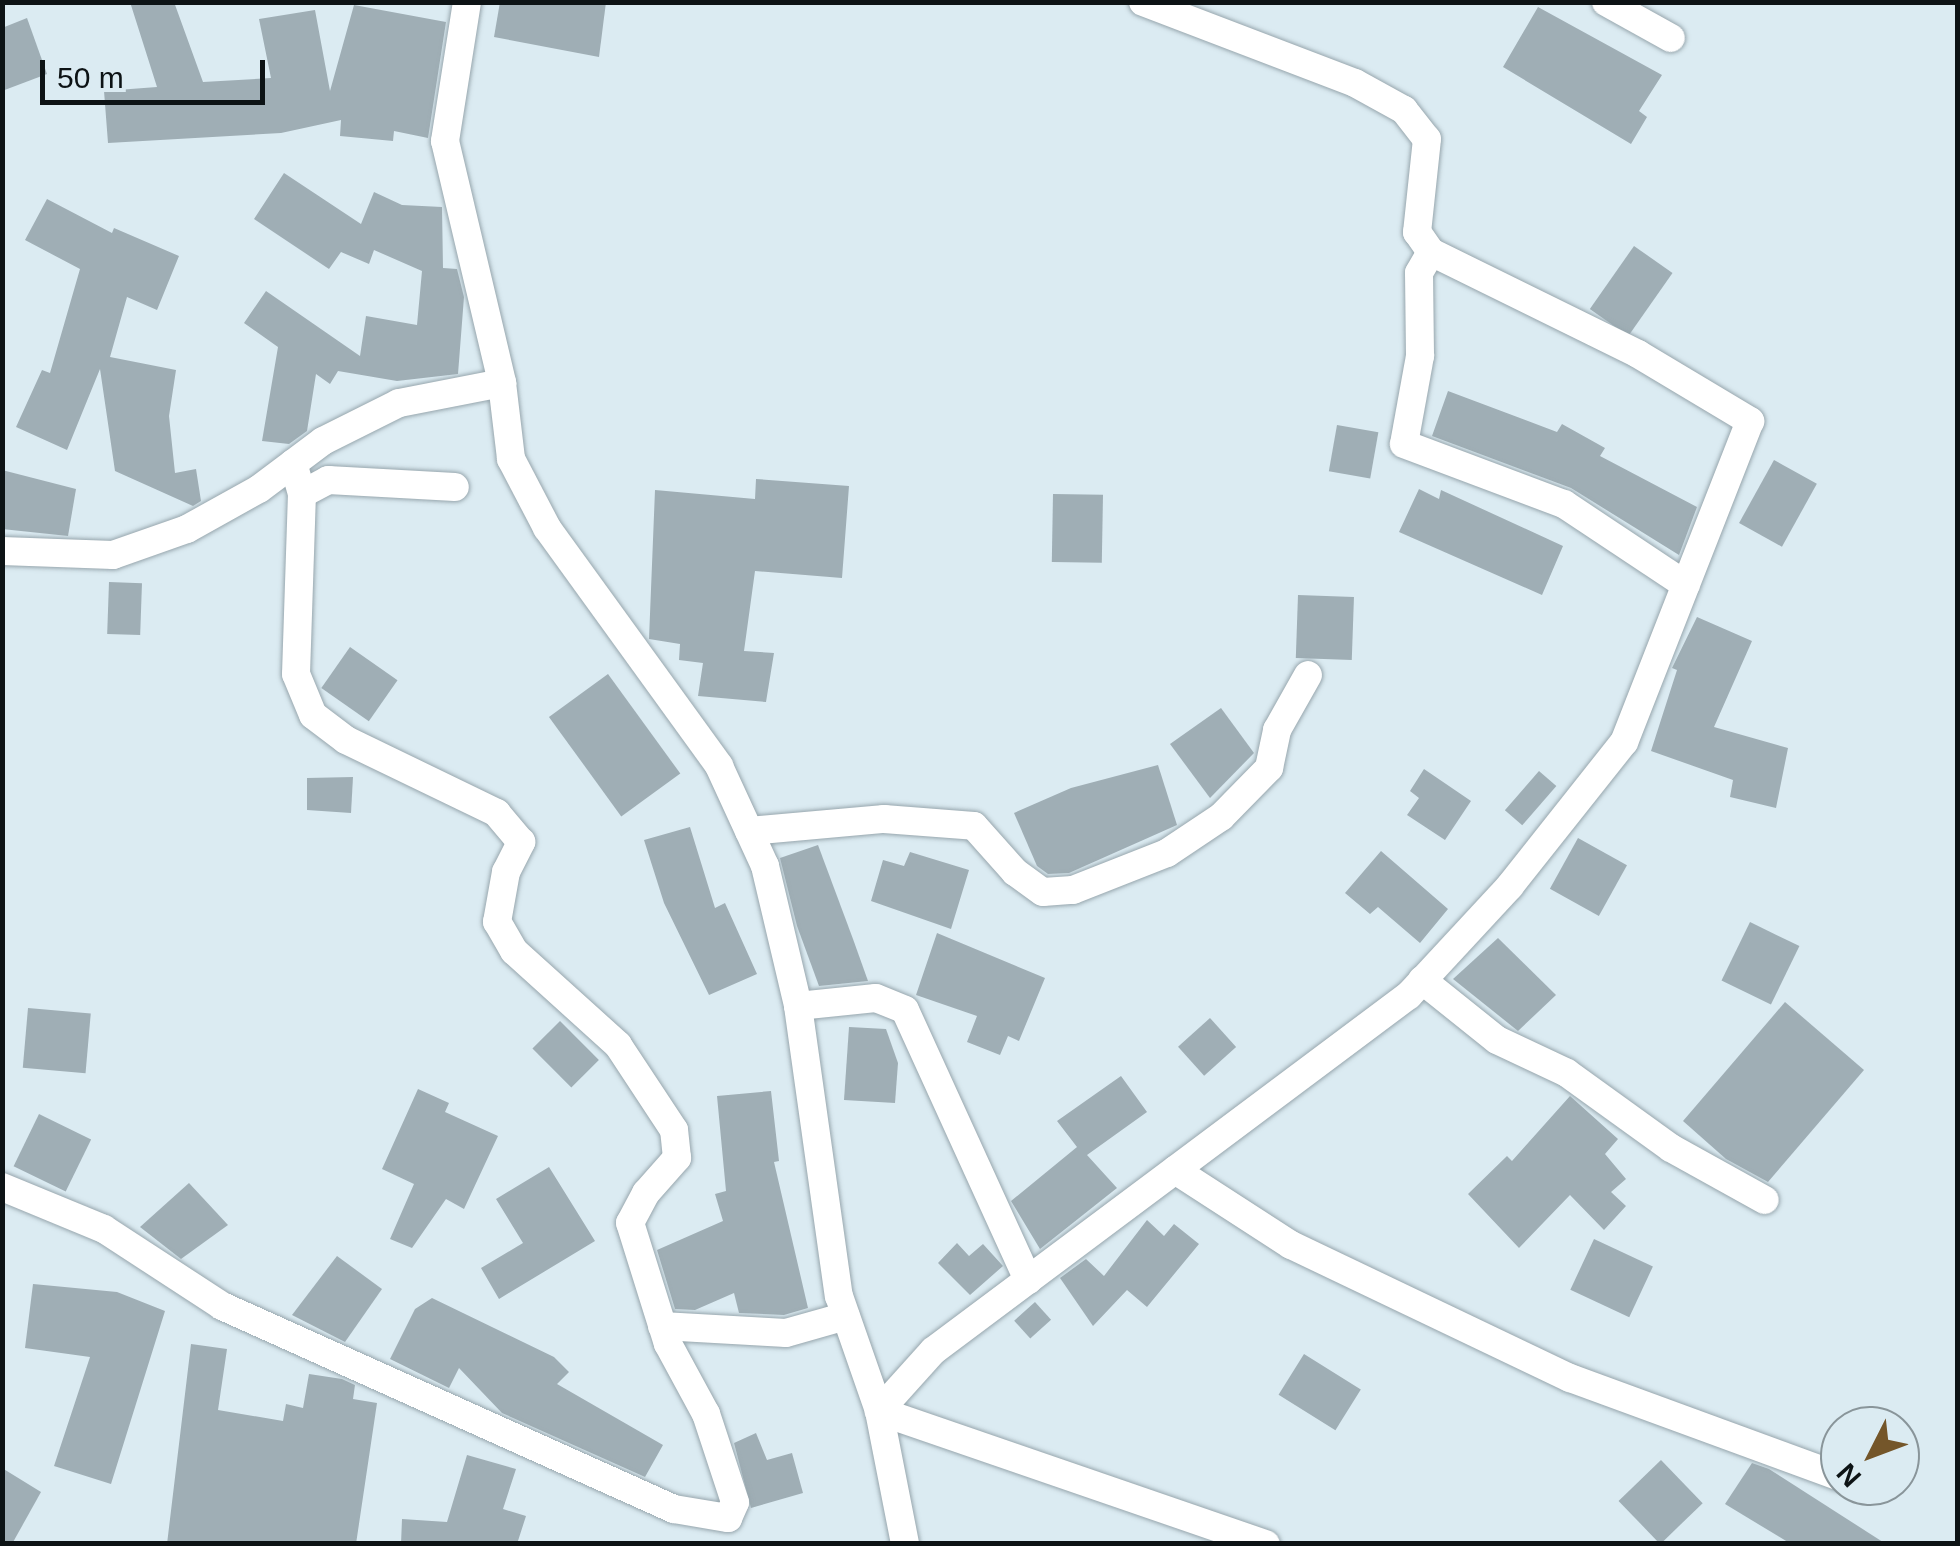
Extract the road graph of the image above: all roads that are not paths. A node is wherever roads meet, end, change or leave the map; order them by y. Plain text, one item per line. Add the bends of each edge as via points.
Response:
1 (467, 2) edge
2 (1143, 2) edge
3 (1606, 2) edge
4 (1671, 38) dead end
5 (1432, 252) junction
6 (502, 383) junction
7 (294, 463) junction
8 (455, 487) dead end
9 (302, 494) junction
10 (2, 551) edge
11 (1686, 585) junction
12 (1308, 675) dead end
13 (749, 831) junction
14 (1422, 980) junction
15 (798, 1006) junction
16 (1175, 1170) junction
17 (2, 1187) edge
18 (1765, 1200) dead end
19 (1028, 1280) junction
20 (846, 1316) junction
21 (662, 1326) junction
22 (879, 1411) junction
23 (1820, 1469) edge
24 (905, 1544) edge
25 (1266, 1544) edge

1 - 6 street via 446,140
2 - 5 street via 1355,82 1404,110 1427,139 1418,232
3 - 4 street
5 - 11 street via 1418,273 1420,356 1404,444 1564,504
5 - 11 street via 1638,354 1750,421
6 - 7 street via 399,403 322,441
6 - 13 street via 511,460 547,528 719,766
7 - 9 street
7 - 10 street via 187,529 113,555
8 - 9 street via 328,480
9 - 21 street via 296,674 313,715 346,740 497,812 520,842 506,872 497,922 514,951 618,1045 674,1130 678,1158 646,1192 630,1223
11 - 14 street via 1624,742 1510,886
12 - 13 street via 1277,730 1268,768 1222,816 1167,853 1073,890 1043,892 974,826 884,819
13 - 15 street via 765,866
14 - 16 street
14 - 18 street via 1497,1040 1567,1073 1671,1148
15 - 19 street via 876,998 906,1010
15 - 20 street
16 - 19 street
16 - 23 street via 1290,1245 1570,1378
17 - 21 street via 104,1228 222,1306 390,1383 674,1509 728,1518 735,1502 712,1431
19 - 22 street via 933,1352
20 - 21 street via 786,1333
20 - 22 street
22 - 24 street
22 - 25 street

